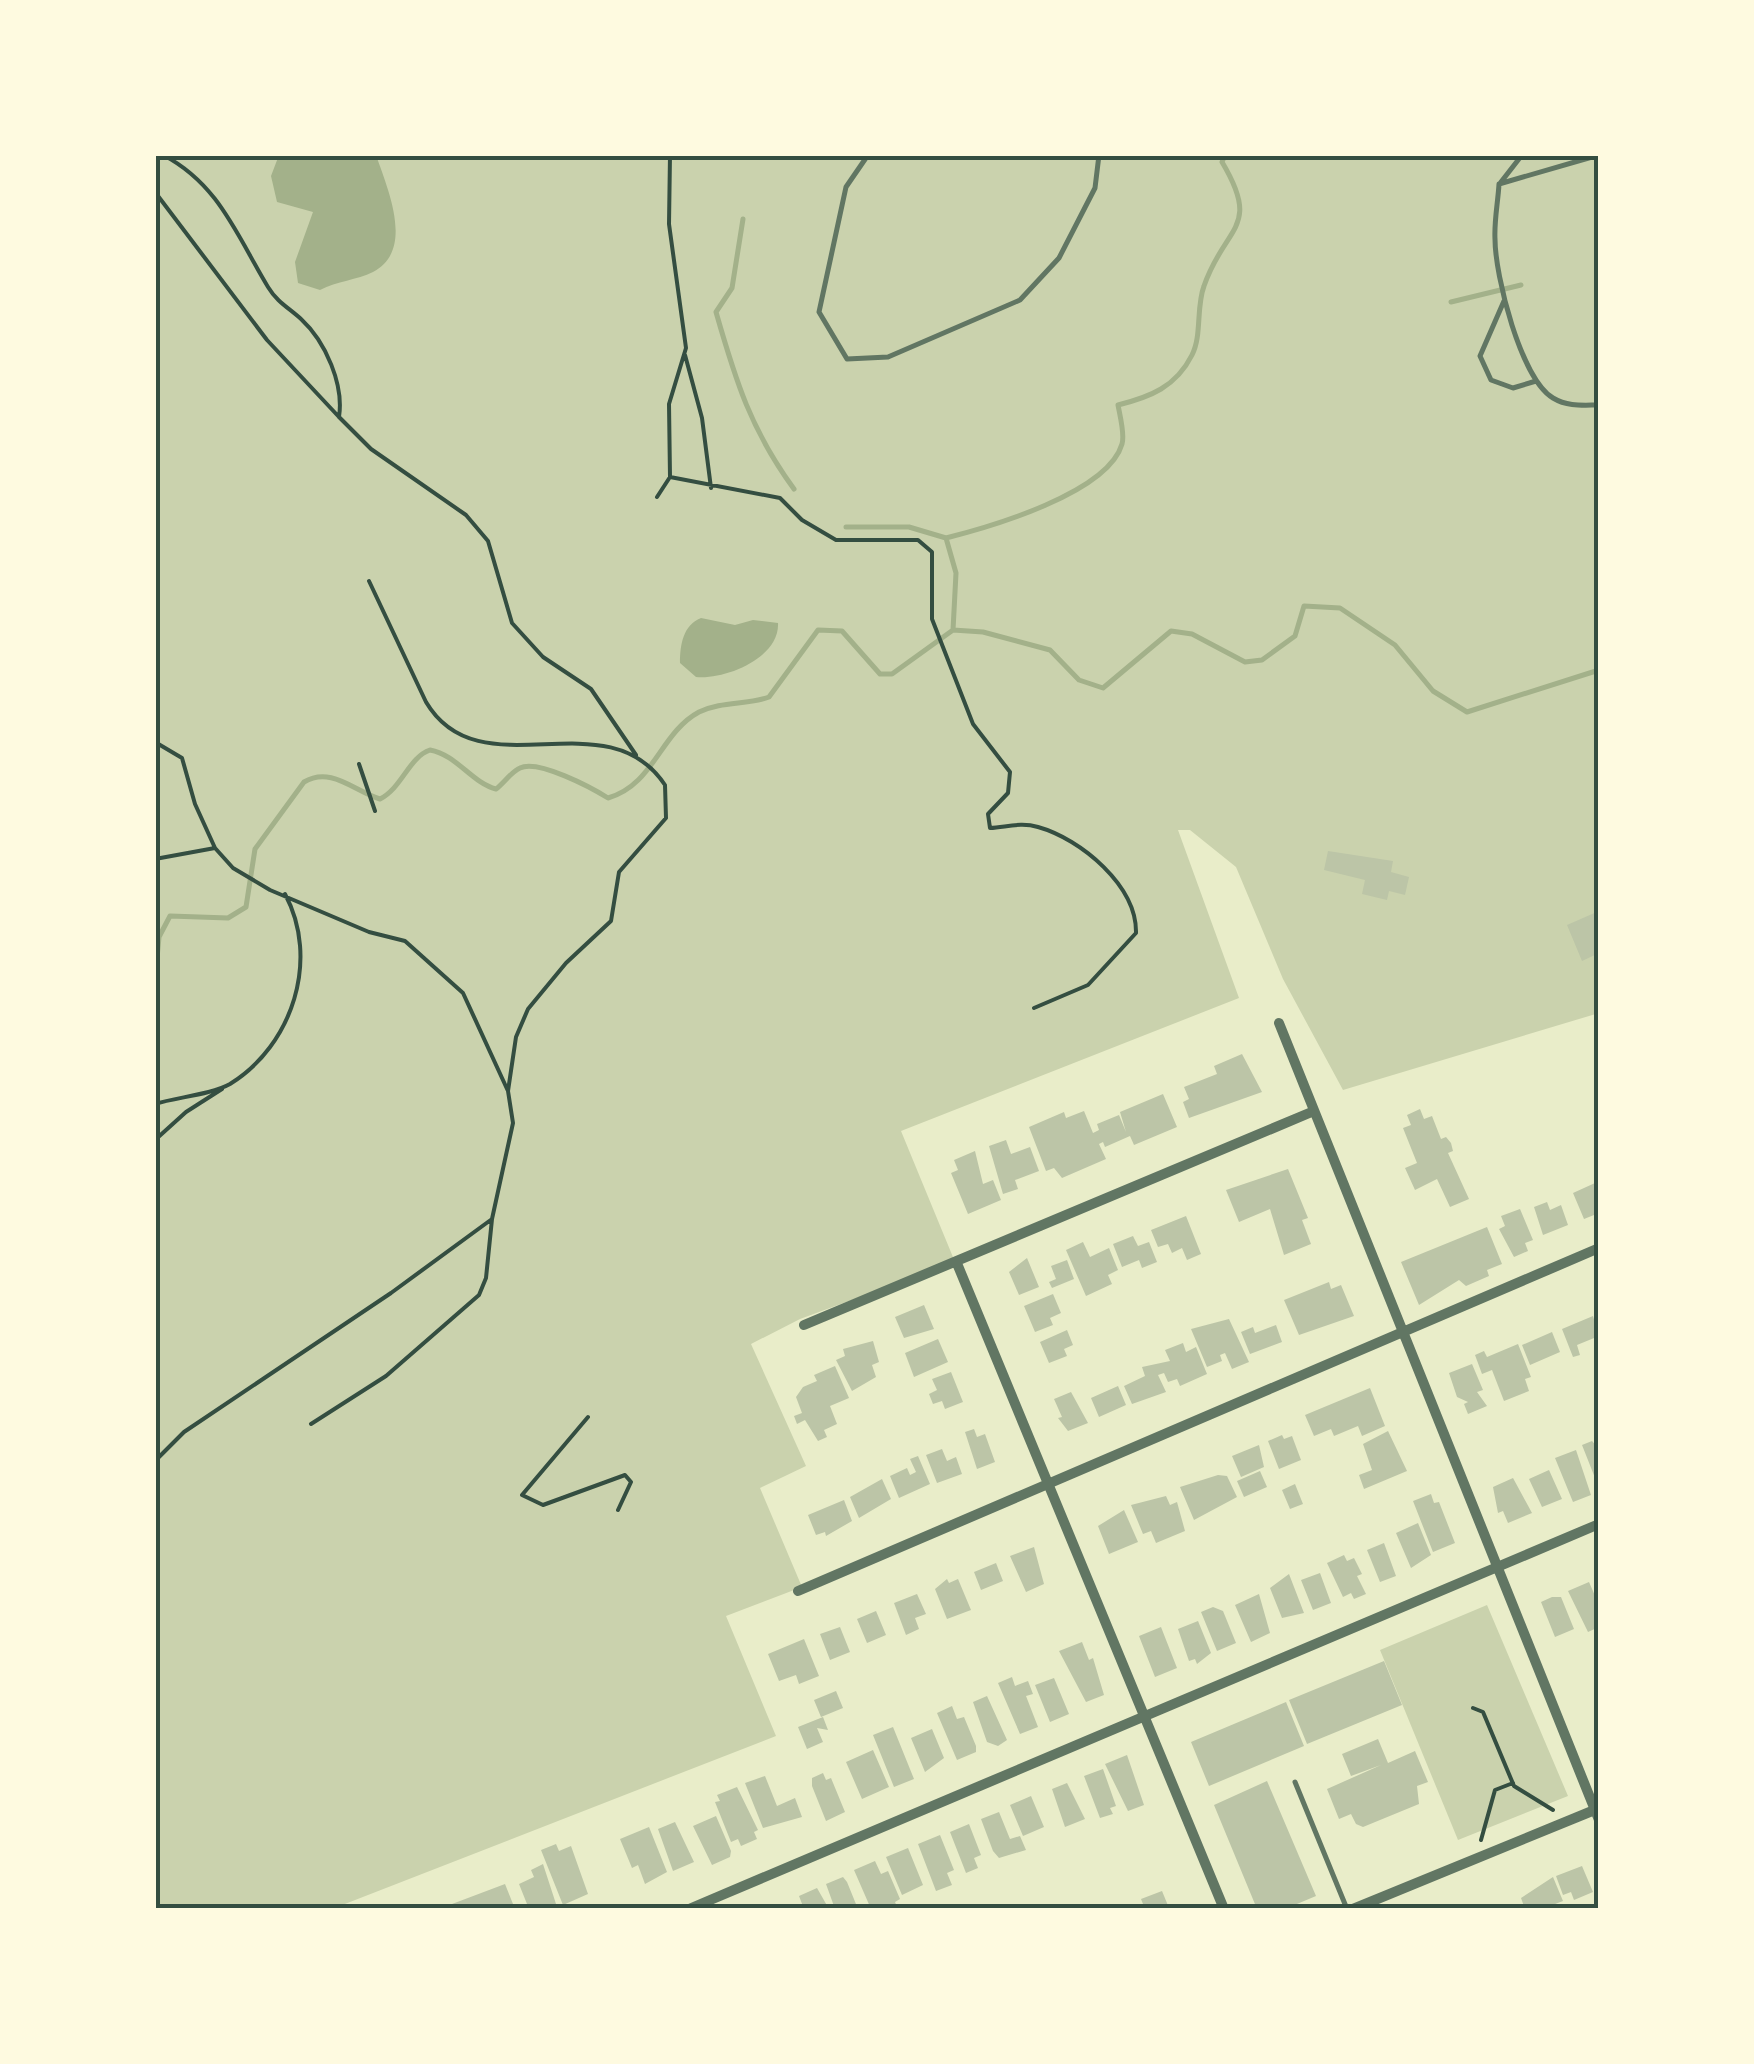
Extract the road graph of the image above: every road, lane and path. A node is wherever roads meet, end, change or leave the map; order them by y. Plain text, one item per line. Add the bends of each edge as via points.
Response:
1 (162, 155) edge
2 (670, 155) edge
3 (868, 155) edge
4 (1099, 155) edge
5 (1522, 155) edge
6 (1599, 155) edge
7 (1499, 184) junction
8 (155, 192) edge
9 (1506, 298) junction
10 (684, 352) junction
11 (1536, 381) junction
12 (1599, 405) edge
13 (338, 417) junction
14 (670, 477) junction
15 (710, 488) junction
16 (657, 496) dead end
17 (369, 581) dead end
18 (155, 742) edge
19 (637, 756) junction
20 (359, 764) dead end
21 (375, 811) dead end
22 (215, 848) junction
23 (155, 859) edge
24 (285, 894) junction
25 (1034, 1008) dead end
26 (1280, 1023) dead end
27 (226, 1086) junction
28 (508, 1091) junction
29 (155, 1104) edge
30 (1314, 1111) junction
31 (155, 1140) edge
32 (492, 1219) junction
33 (1599, 1248) edge
34 (956, 1261) junction
35 (804, 1325) dead end
36 (1403, 1332) junction
37 (588, 1417) dead end
38 (312, 1424) dead end
39 (155, 1461) edge
40 (1048, 1486) junction
41 (618, 1510) dead end
42 (1599, 1524) edge
43 (1496, 1566) junction
44 (798, 1591) dead end
45 (1474, 1708) dead end
46 (1144, 1716) junction
47 (1295, 1782) dead end
48 (1512, 1783) junction
49 (1598, 1813) edge
50 (1570, 1820) junction
51 (1476, 1859) junction
52 (689, 1909) edge
53 (1224, 1909) edge
54 (1350, 1909) edge

1 - 13 path via 213,194 282,306 311,330 341,386
2 - 10 path via 669,224
3 - 4 lane via 846,187 818,312 847,359 888,357 1020,300 1059,258 1095,188
5 - 7 lane
6 - 7 lane
7 - 9 lane via 1494,242
8 - 13 path via 267,340
9 - 11 lane
9 - 11 lane via 1480,356 1491,380 1514,388
10 - 14 path via 669,404
10 - 15 path via 702,418
11 - 12 lane via 1569,405
13 - 19 path via 466,515 488,541 512,624 543,657 592,689
14 - 15 path
14 - 16 path
15 - 25 path via 780,498 836,540 918,540 932,552 932,619 973,724 1010,772 1008,794 988,814 990,828 1036,826 1066,838 1110,875 1136,919 1136,933 1088,985
17 - 19 path via 436,720 458,737 502,746 592,743
18 - 22 path via 182,758
19 - 28 path via 656,771 669,801 666,818 620,872 611,921 528,1009 516,1037
20 - 21 path
22 - 23 path
22 - 24 path via 233,868
24 - 27 path via 303,974 297,999 276,1036
24 - 28 path via 405,941 430,960 462,993
26 - 30 street
27 - 29 path
27 - 31 path
28 - 32 path via 513,1123
30 - 34 street
30 - 36 street
32 - 38 path via 479,1296 386,1376
32 - 39 path via 184,1432
33 - 36 street
34 - 35 street
34 - 40 street
36 - 40 street
36 - 43 street
37 - 41 path via 522,1495 543,1505 625,1475 631,1482
40 - 44 street
40 - 46 street
42 - 43 street
43 - 46 street
43 - 49 street
45 - 48 path via 1483,1712
46 - 52 street
46 - 53 street
47 - 54 lane
48 - 50 path
48 - 51 path via 1495,1790
49 - 50 street
50 - 51 street
51 - 54 street

